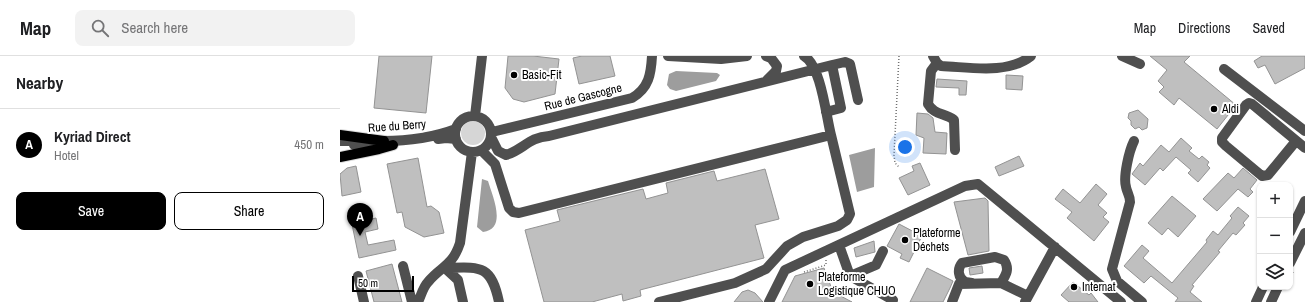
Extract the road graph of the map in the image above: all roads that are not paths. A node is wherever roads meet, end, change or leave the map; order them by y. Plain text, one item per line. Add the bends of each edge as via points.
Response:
1 (482, 56) edge
2 (652, 56) edge
3 (668, 56) edge
4 (747, 56) edge
5 (766, 56) edge
6 (804, 56) edge
7 (1031, 56) edge
8 (1122, 56) edge
9 (935, 60) edge
10 (1140, 64) dead end
11 (832, 66) junction
12 (1224, 69) dead end
13 (815, 70) junction
14 (765, 81) junction
15 (858, 100) dead end
16 (826, 112) junction
17 (475, 116) junction
18 (1305, 131) edge
19 (456, 134) junction
20 (492, 134) junction
21 (831, 135) junction
22 (340, 136) edge
23 (1134, 141) dead end
24 (1296, 141) junction
25 (340, 142) edge
26 (388, 143) junction
27 (340, 145) edge
28 (1305, 148) edge
29 (955, 150) dead end
30 (476, 151) junction
31 (340, 157) edge
32 (1305, 202) edge
33 (1293, 226) edge
34 (1305, 233) edge
35 (839, 245) junction
36 (1055, 247) junction
37 (883, 251) dead end
38 (1293, 257) edge
39 (403, 266) dead end
40 (445, 268) junction
41 (358, 276) dead end
42 (850, 276) junction
43 (972, 283) junction
44 (1001, 283) junction
45 (1262, 290) edge
46 (1277, 290) edge
47 (1027, 299) edge
48 (364, 302) edge
49 (412, 302) edge
50 (418, 302) edge
51 (463, 302) edge
52 (499, 302) edge
53 (659, 302) edge
54 (769, 302) edge
55 (892, 302) edge
56 (952, 302) edge
57 (1121, 302) edge
58 (1142, 302) edge
59 (1256, 302) edge
60 (1271, 302) edge

1 - 17 street
2 - 20 street, Rue de Gascogne via 647,84 632,98
3 - 4 street via 721,59
5 - 14 street via 777,66 776,71
6 - 13 street
7 - 9 street via 1017,64 995,68 941,66
8 - 10 street
9 - 29 street via 931,71 928,104 937,113 954,120
11 - 13 street
11 - 15 street via 845,62 850,64
11 - 16 street via 841,108
12 - 18 street
13 - 14 street
13 - 16 street
14 - 20 street via 542,136 506,155 498,151
16 - 21 street
17 - 19 street via 462,120
17 - 20 street via 484,119
19 - 26 street, Rue du Berry via 416,143
19 - 30 street via 462,148
20 - 30 street via 486,147
21 - 30 street via 519,213 509,208 495,164
21 - 53 street via 850,214 847,220 787,246 766,269 735,283
22 - 26 main road
23 - 58 street via 1129,150 1125,182 1130,202 1112,269 1117,281
24 - 24 street via 1249,103 1222,138 1226,146 1262,176 1268,175
24 - 28 street
25 - 26 street, Rue du Berry
26 - 27 street, Rue du Berry
26 - 31 main road via 379,149
30 - 40 street via 460,244 457,253
32 - 33 street
34 - 38 street
35 - 36 street via 965,186 978,184
35 - 42 street
35 - 54 street via 785,270
36 - 47 street
36 - 57 street
37 - 42 street via 876,265
39 - 49 street
40 - 50 street via 427,282
40 - 51 street via 458,280
40 - 52 street via 470,267 489,274 493,279
41 - 48 street
42 - 55 street via 893,300
43 - 44 street
43 - 44 street via 965,282 960,277 959,269 962,263 995,257 1004,260 1008,267
43 - 56 street via 959,284
44 - 47 street
45 - 59 street
46 - 60 street

